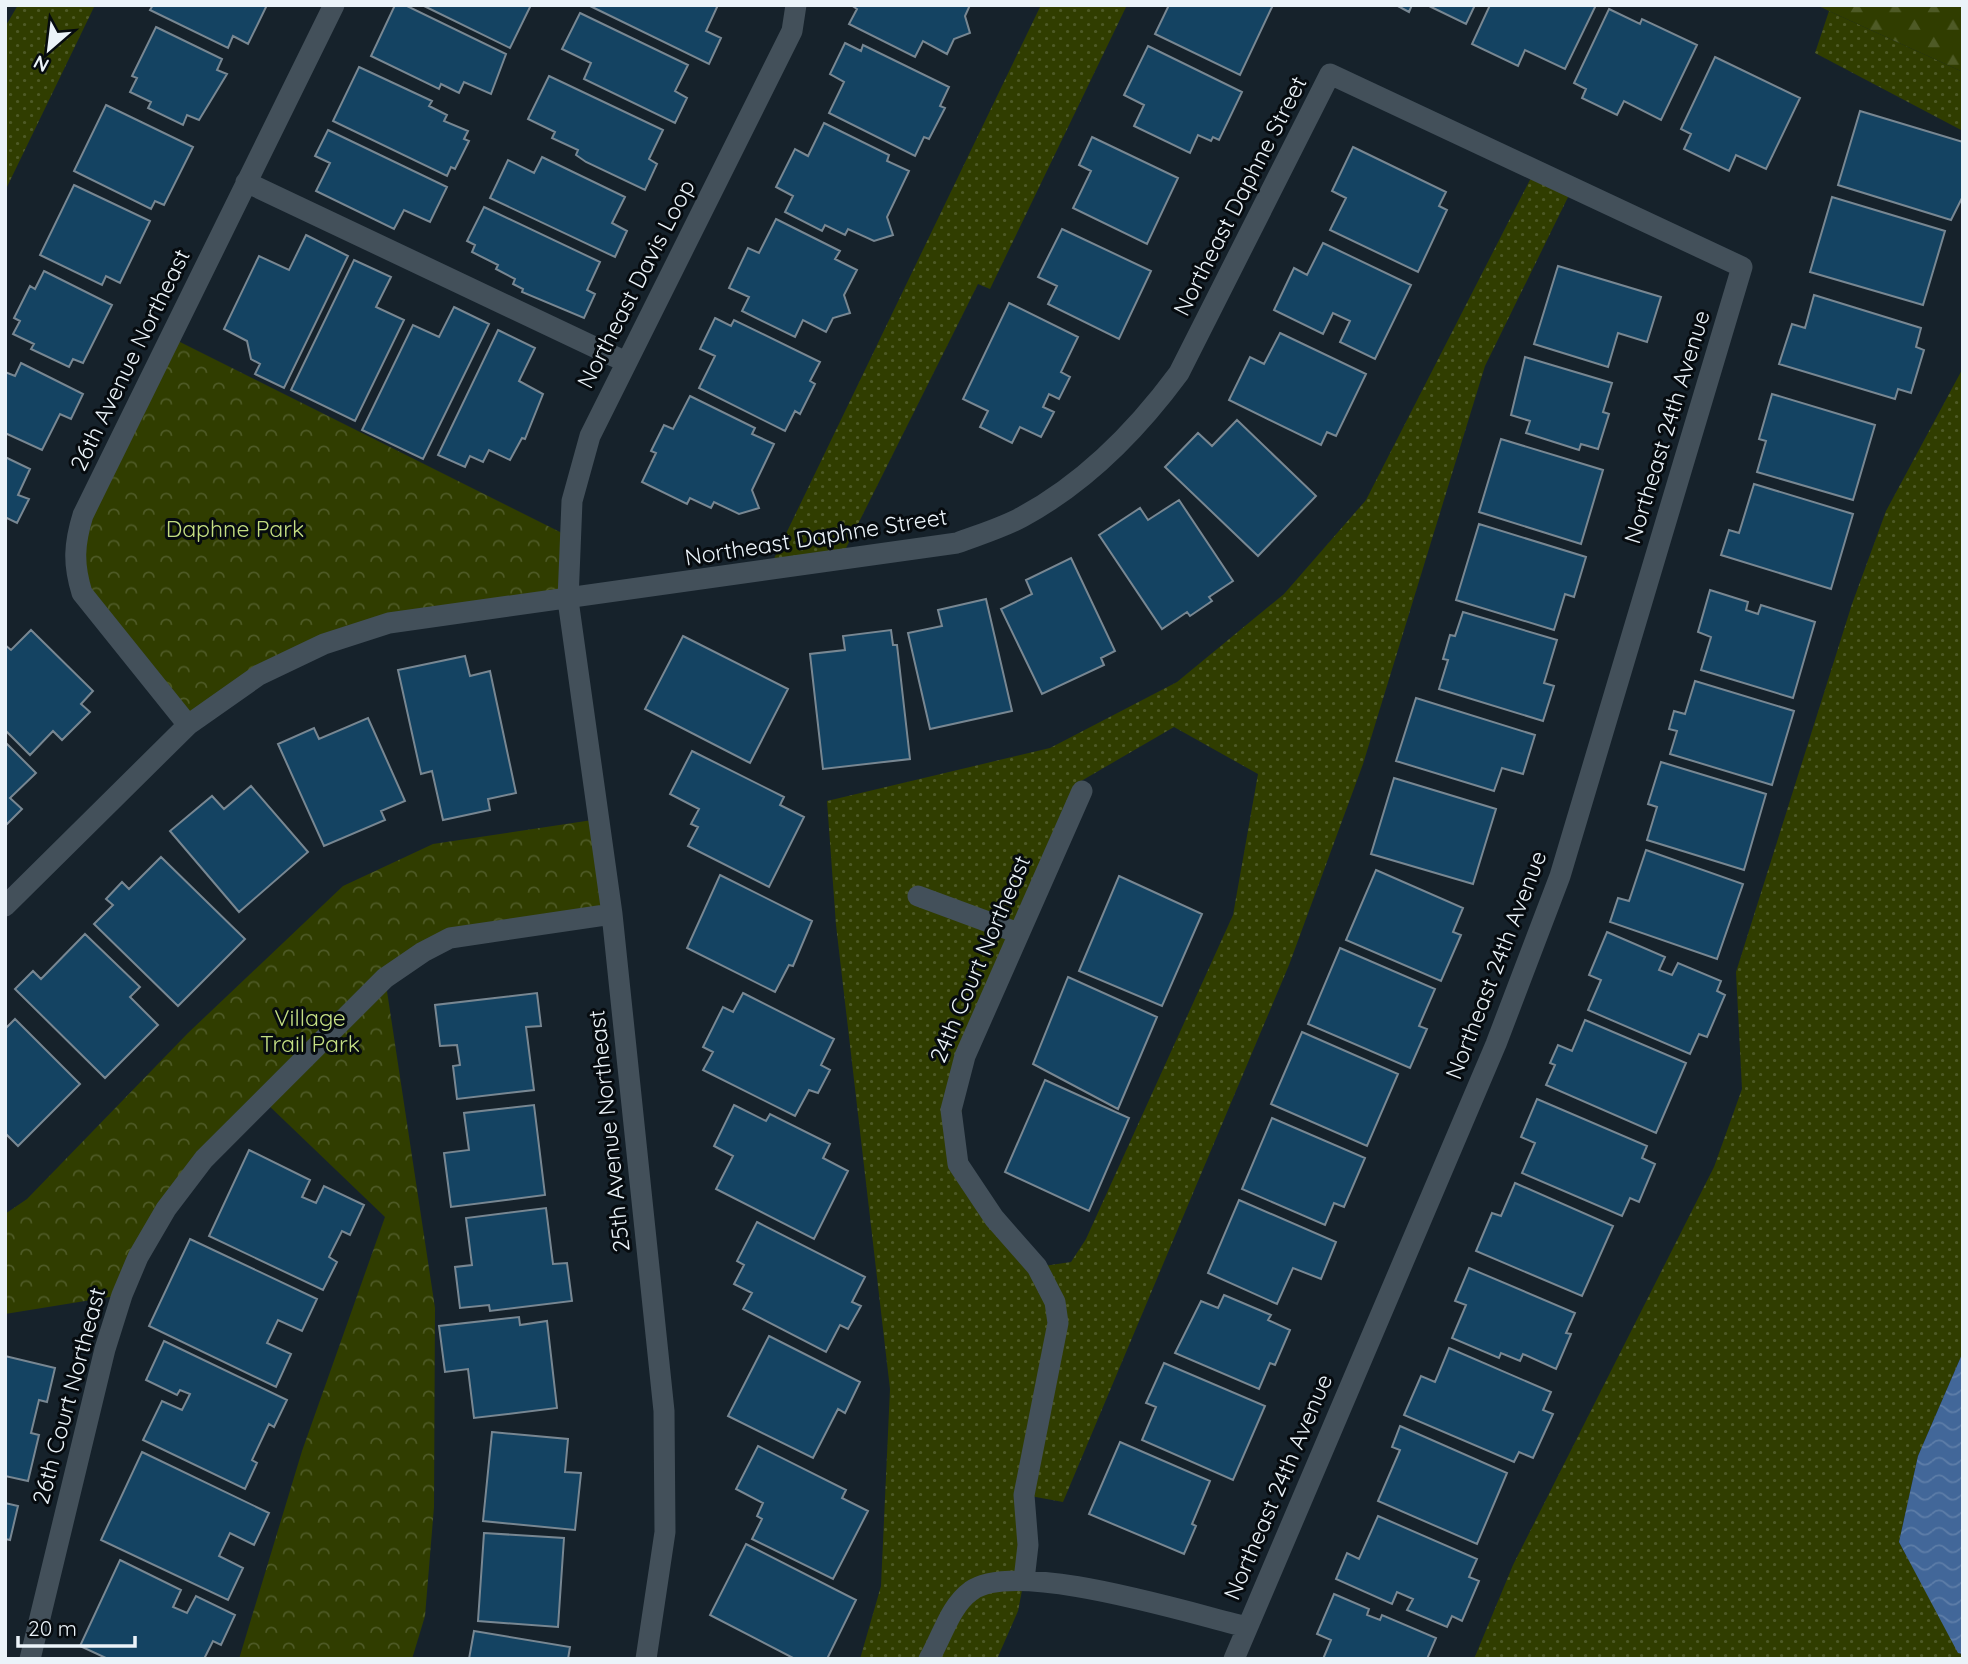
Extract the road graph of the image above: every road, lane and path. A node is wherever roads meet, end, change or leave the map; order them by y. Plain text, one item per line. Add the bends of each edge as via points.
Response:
1 (334, 5) edge
2 (796, 5) edge
3 (246, 182) junction
4 (1742, 267) joint
5 (626, 362) junction
6 (568, 600) junction
7 (188, 724) junction
8 (1082, 791) dead end
9 (918, 896) dead end
10 (5, 906) edge
11 (612, 914) junction
12 (1018, 933) junction
13 (1024, 1580) junction
14 (1247, 1627) junction
15 (30, 1659) edge
16 (646, 1659) edge
17 (929, 1659) edge
18 (1234, 1659) edge

1 - 3 street, 26th Avenue Northeast
2 - 5 street, Northeast Davis Loop via 792,31
3 - 5 street
3 - 7 street, 26th Avenue Northeast via 83,515 74,544 75,572 82,593
4 - 6 street, Northeast Daphne Street via 1330,74 1180,373 1147,417 1092,469 1022,517 957,543
4 - 14 street, Northeast 24th Avenue via 1560,876 1534,948
5 - 6 street, Northeast Davis Loop via 580,465 572,501
6 - 7 street, Northeast Daphne Street via 389,623 350,635 259,675
6 - 11 street, 25th Avenue Northeast
7 - 10 street, Northeast Daphne Street
8 - 12 street, 24th Court Northeast
9 - 12 street
11 - 15 street, 26th Court Northeast via 450,939 423,952 385,978 204,1159 159,1221 122,1295
11 - 16 street, 25th Avenue Northeast via 664,1411 665,1532
12 - 13 street, 24th Court Northeast via 965,1056 951,1110 958,1164 994,1218 1037,1267 1055,1302 1058,1323 1024,1495 1028,1545
13 - 14 street via 1055,1582
13 - 17 street via 1004,1580 972,1590 952,1614
14 - 18 street, Northeast 24th Avenue

